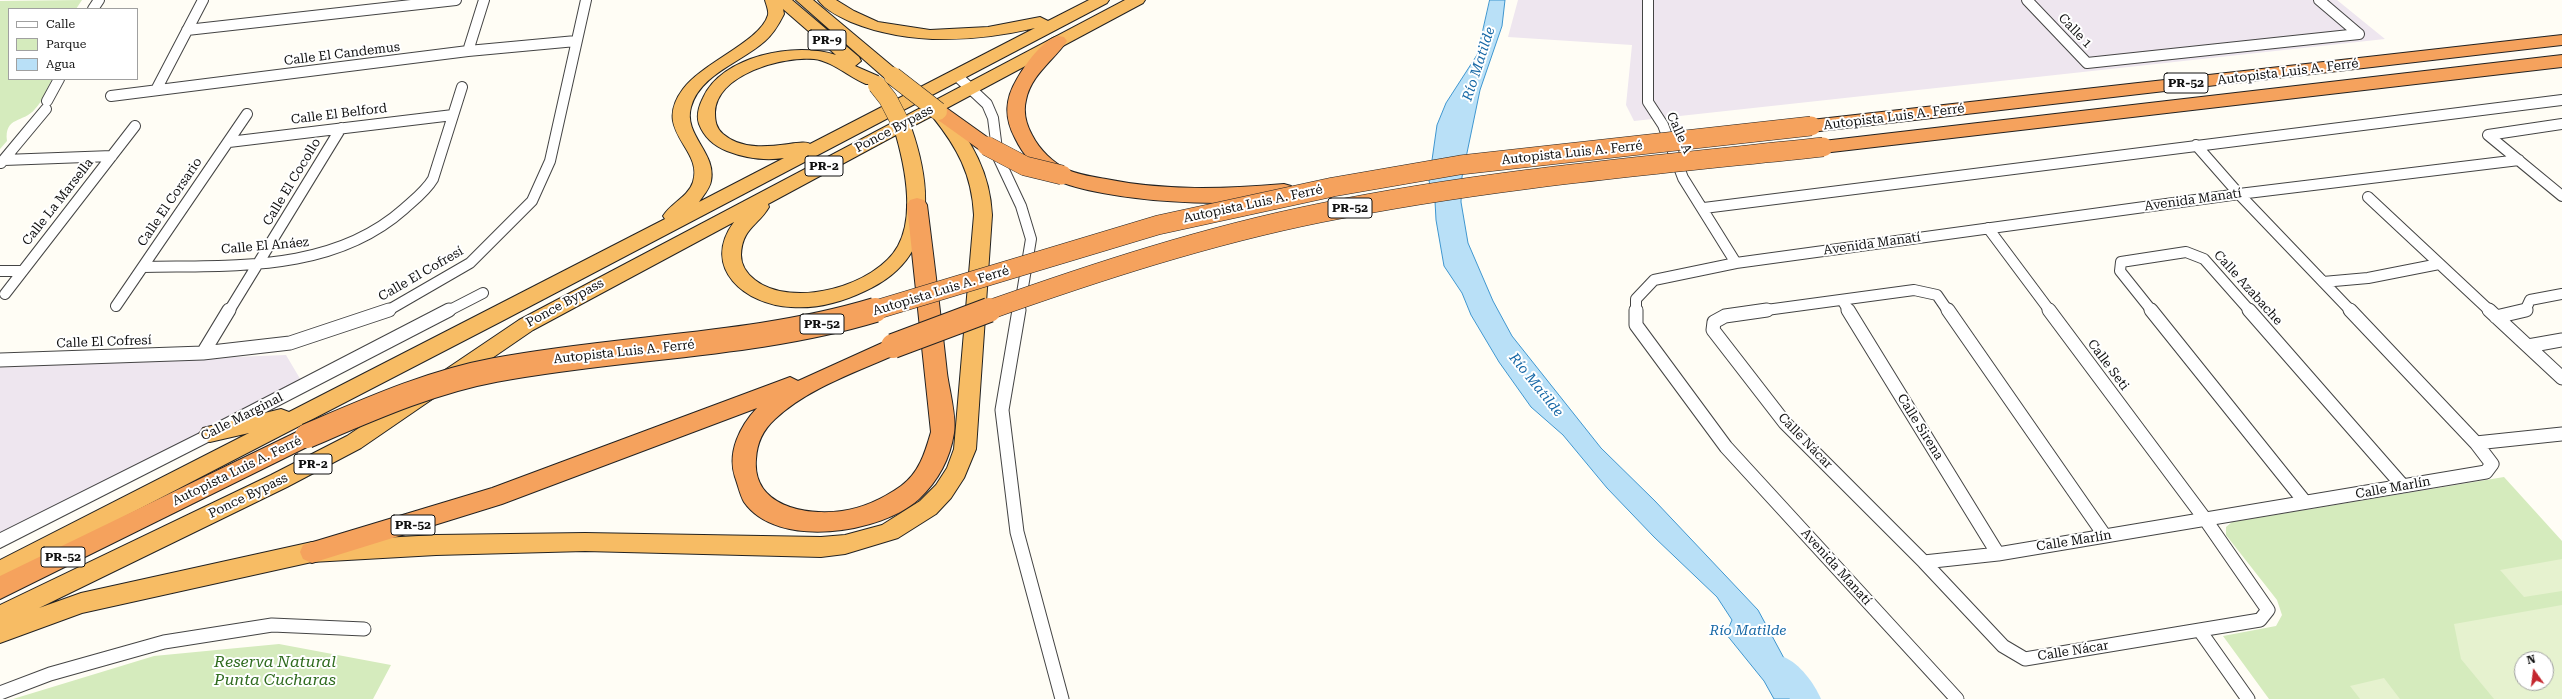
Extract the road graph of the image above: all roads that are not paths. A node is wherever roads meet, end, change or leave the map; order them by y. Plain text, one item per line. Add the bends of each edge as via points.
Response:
1 (203, 0) edge
2 (456, 0) edge
3 (484, 0) edge
4 (586, 0) edge
5 (773, 0) edge
6 (783, 0) edge
7 (804, 0) edge
8 (826, 0) edge
9 (1100, 0) edge
10 (1137, 0) edge
11 (1648, 0) edge
12 (2027, 0) edge
13 (2319, 0) edge
14 (1086, 8) junction
15 (187, 30) junction
16 (2562, 40) edge
17 (576, 41) junction
18 (1058, 41) junction
19 (468, 51) junction
20 (2562, 61) edge
21 (956, 75) junction
22 (58, 80) edge
23 (874, 82) junction
24 (462, 87) dead end
25 (971, 88) junction
26 (156, 90) junction
27 (111, 96) dead end
28 (2562, 100) edge
29 (938, 111) junction
30 (247, 114) dead end
31 (453, 115) junction
32 (2562, 124) edge
33 (134, 126) dead end
34 (860, 126) junction
35 (341, 128) junction
36 (229, 142) junction
37 (2196, 145) junction
38 (112, 156) junction
39 (2519, 160) junction
40 (2, 162) edge
41 (1062, 175) junction
42 (797, 180) junction
43 (1333, 187) junction
44 (2239, 194) junction
45 (2562, 196) edge
46 (2368, 197) dead end
47 (917, 205) junction
48 (1704, 208) junction
49 (662, 225) junction
50 (1988, 228) junction
51 (260, 262) junction
52 (1736, 263) junction
53 (2439, 264) junction
54 (143, 267) junction
55 (22, 270) junction
56 (0, 271) edge
57 (603, 271) junction
58 (2323, 282) junction
59 (483, 293) dead end
60 (5, 294) dead end
61 (2562, 294) edge
62 (1842, 300) junction
63 (116, 306) dead end
64 (2496, 317) junction
65 (2562, 340) edge
66 (893, 346) junction
67 (2528, 346) junction
68 (202, 353) junction
69 (0, 360) edge
70 (2562, 378) edge
71 (332, 400) junction
72 (210, 434) junction
73 (2562, 434) edge
74 (2476, 443) junction
75 (2403, 486) junction
76 (2305, 502) junction
77 (2205, 519) junction
78 (2104, 536) junction
79 (0, 541) edge
80 (312, 552) junction
81 (1998, 554) junction
82 (1924, 562) junction
83 (0, 571) edge
84 (0, 588) edge
85 (0, 616) edge
86 (364, 629) dead end
87 (2200, 631) junction
88 (0, 633) edge
89 (0, 693) edge
90 (1062, 699) edge
91 (1957, 699) edge
92 (2248, 699) edge

1 - 15 street
2 - 15 street
3 - 19 street
4 - 17 street, Calle El Cofresí
5 - 49 highway via 776,14 769,28 712,68 689,93 680,117 683,130 702,160 702,180 688,201
6 - 23 highway, PR-9
7 - 29 highway, PR-9, bridge
8 - 14 highway via 850,14 885,28 956,36 1019,28
9 - 14 highway, Ponce Bypass / PR-2
10 - 18 highway, Ponce Bypass / PR-2
11 - 48 street, Calle A via 1648,102 1663,125 1683,178
12 - 13 street, Calle 1 via 2087,62 2359,34
14 - 21 highway, Ponce Bypass / PR-2
15 - 26 street
16 - 43 highway, Autopista Luis A. Ferré / PR-52, bridge via 1460,165
17 - 19 street, Calle El Candemus
17 - 68 street, Calle El Cofresí via 550,162 532,201 470,263 386,312 290,343
18 - 25 highway, Ponce Bypass / PR-2
18 - 41 highway via 1031,69 1018,92 1016,116 1024,139 1042,162
19 - 26 street, Calle El Candemus
20 - 66 highway, Autopista Luis A. Ferré / PR-52, bridge via 1498,184 1387,202 1250,228 1111,267
21 - 25 street
21 - 34 highway, Ponce Bypass / PR-2
22 - 40 street via 46,105
23 - 34 highway via 860,77 838,61 825,56 785,56 756,63 740,71 718,87 707,108 709,127 722,143 735,149 758,153 773,154 794,150
23 - 47 highway, PR-9, bridge via 898,118 908,146
24 - 31 street, Calle El Anáez
25 - 42 highway, Ponce Bypass / PR-2
25 - 90 street via 987,104 992,118 998,157 1021,206 1031,239 1002,410 1017,532
26 - 27 street, Calle El Candemus
28 - 37 street
29 - 41 highway, bridge via 1000,154 1025,166
29 - 80 highway via 962,140 974,162 981,186 983,215 965,449 954,478 927,508 909,522 887,533 849,545 821,547 585,542
30 - 36 street, Calle El Corsario
31 - 35 street, Calle El Belford
31 - 51 street, Calle El Anáez via 433,180 399,217 368,237 335,251 298,260
32 - 39 street via 2488,135
33 - 38 street, Calle La Marsella
34 - 49 highway, Ponce Bypass / PR-2
35 - 36 street, Calle El Belford
35 - 51 street, Calle El Cocollo
36 - 54 street, Calle El Corsario
37 - 44 street, Calle Marlín
37 - 48 street
38 - 40 street
38 - 55 street, Calle La Marsella
39 - 44 street, Avenida Manatí
39 - 45 street
41 - 43 highway, bridge via 1114,188 1205,196 1242,196
42 - 47 highway via 747,218 740,226 732,245 734,268 738,278 748,286 772,297 822,299 875,279 889,270 907,247
42 - 57 highway, Ponce Bypass / PR-2 via 676,243
43 - 84 highway, Autopista Luis A. Ferré / PR-52, bridge via 1158,225 846,319 692,346 544,361 493,370 401,396 307,436
44 - 50 street, Avenida Manatí
44 - 58 street, Calle Marlín
46 - 53 street via 2386,221
47 - 66 highway via 942,432 939,454 932,470 902,498 884,510 861,518 833,523 807,523 784,517 765,507 751,492 744,473 744,455 748,438 757,422 802,389
48 - 52 street, Calle A
49 - 57 highway, Ponce Bypass / PR-2
50 - 52 street, Avenida Manatí
50 - 77 street, Calle Seti
51 - 54 street, Calle El Anáez
51 - 68 street, Calle El Cocollo
52 - 91 street, Avenida Manatí via 1654,280 1636,299 1636,325 1726,447
53 - 58 street via 2368,278
53 - 64 street
54 - 63 street, Calle El Corsario
55 - 56 street
55 - 60 street, Calle La Marsella
57 - 71 highway, Ponce Bypass / PR-2
57 - 85 highway, Ponce Bypass / PR-2 via 354,442 279,482
58 - 74 street, Calle Marlín
59 - 72 street, Calle Marginal
61 - 64 street via 2530,300 2526,311
62 - 78 street, Calle Nácar via 1914,290 1937,295
62 - 81 street, Calle Sirena
62 - 82 street, Calle Nácar via 1725,316 1714,322 1713,330 1785,422
64 - 67 street
65 - 67 street
66 - 80 highway, Autopista Luis A. Ferré / PR-52 via 512,492 428,520
67 - 70 street
68 - 69 street, Calle El Cofresí
71 - 72 highway via 292,414
71 - 83 highway, Ponce Bypass / PR-2
72 - 79 street, Calle Marginal
73 - 74 street
74 - 75 street, Calle Marlín via 2492,464 2486,472
75 - 76 street, Calle Marlín
75 - 76 street, Calle Azabache via 2204,260 2186,252 2121,262 2120,271
76 - 77 street, Calle Marlín
77 - 78 street, Calle Marlín
77 - 87 street, Calle Nácar via 2268,610 2260,620
78 - 81 street, Calle Marlín
80 - 88 highway via 81,603
81 - 82 street, Calle Marlín
82 - 87 street, Calle Nácar via 2003,646 2025,659
86 - 89 street via 272,625 164,642 50,674
87 - 92 street

